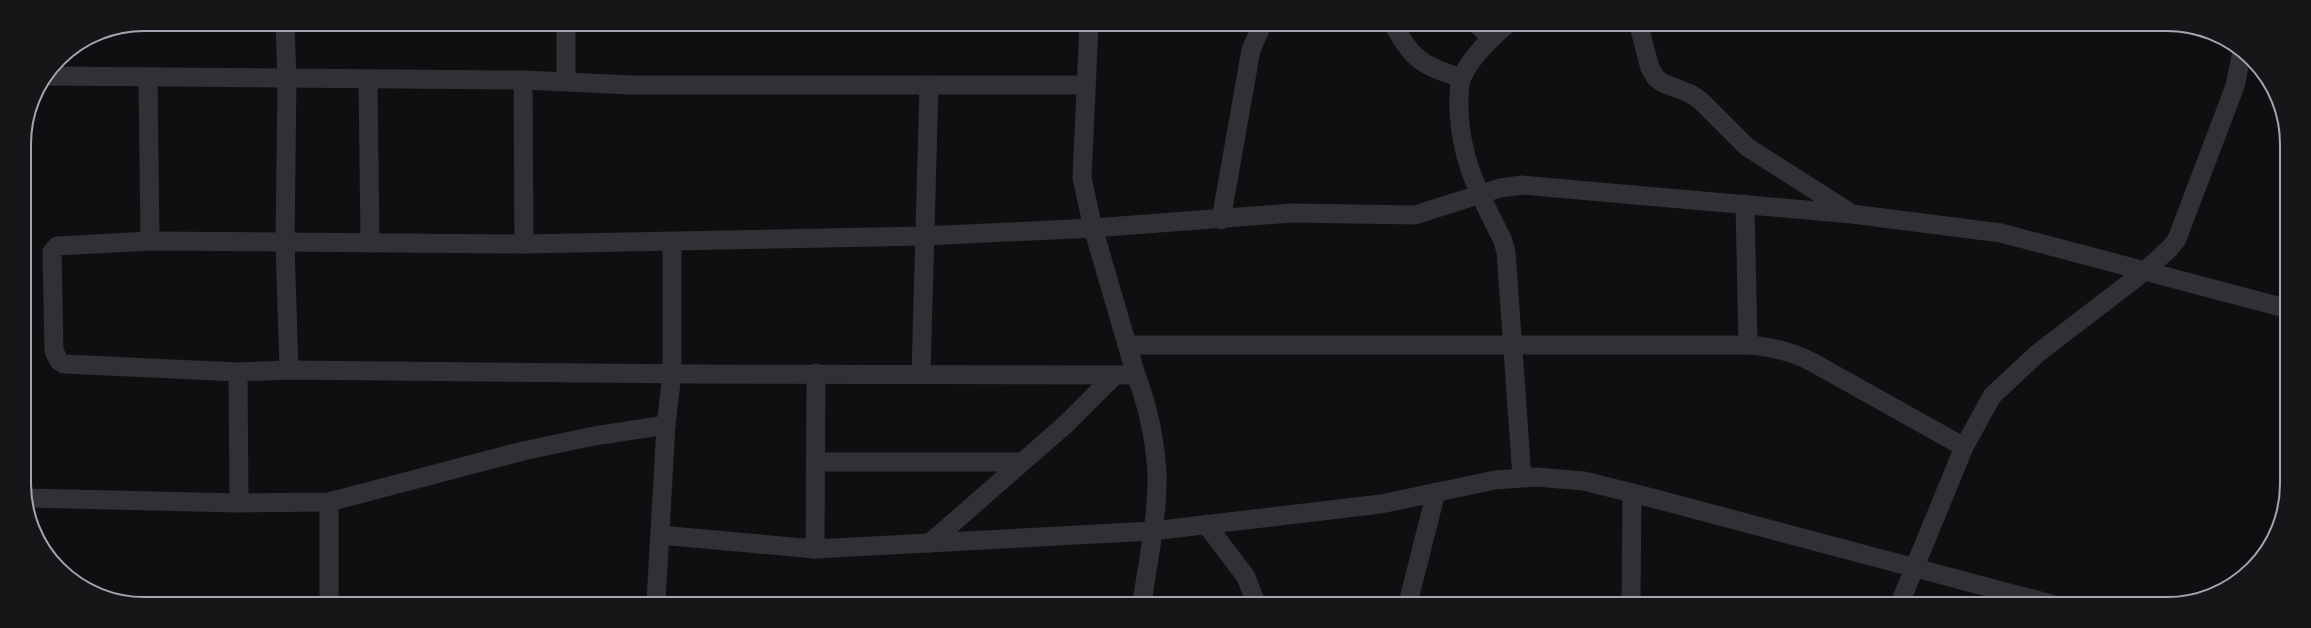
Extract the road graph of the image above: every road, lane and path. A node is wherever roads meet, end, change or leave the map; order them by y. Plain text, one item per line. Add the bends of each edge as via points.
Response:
1 (285, 31) edge
2 (566, 31) edge
3 (1089, 31) edge
4 (1259, 31) edge
5 (1398, 31) edge
6 (1491, 31) edge
7 (1640, 31) edge
8 (2241, 58) edge
9 (54, 76) edge
10 (148, 78) junction
11 (1462, 78) junction
12 (287, 79) junction
13 (368, 79) junction
14 (523, 80) junction
15 (566, 82) junction
16 (929, 85) junction
17 (1085, 85) junction
18 (1480, 193) junction
19 (1745, 204) junction
20 (1852, 214) junction
21 (1221, 220) junction
22 (1093, 228) junction
23 (924, 236) junction
24 (150, 242) junction
25 (370, 243) junction
26 (672, 243) junction
27 (285, 244) junction
28 (524, 244) junction
29 (2145, 271) junction
30 (2280, 307) edge
31 (1128, 345) junction
32 (1513, 346) junction
33 (1748, 346) junction
34 (289, 370) junction
35 (238, 372) junction
36 (816, 373) junction
37 (672, 374) junction
38 (922, 374) junction
39 (1114, 374) junction
40 (1136, 375) junction
41 (666, 425) junction
42 (1964, 447) junction
43 (816, 462) junction
44 (1020, 462) junction
45 (1522, 477) junction
46 (1436, 492) junction
47 (1632, 493) junction
48 (32, 498) edge
49 (329, 502) junction
50 (239, 503) junction
51 (1206, 524) junction
52 (1152, 531) junction
53 (660, 535) junction
54 (930, 543) junction
55 (815, 549) junction
56 (1915, 568) junction
57 (329, 597) edge
58 (656, 597) edge
59 (1143, 597) edge
60 (1254, 597) edge
61 (1410, 597) edge
62 (1631, 597) edge
63 (1903, 597) edge
64 (2024, 597) edge

1 - 12 street
2 - 15 street
3 - 17 street
4 - 21 street via 1251,50
5 - 11 street via 1412,54 1424,64
6 - 11 street
7 - 20 street via 1650,68 1656,78 1663,84 1696,97 1747,146
8 - 29 street via 2235,86 2180,231 2170,248
9 - 10 street
10 - 12 street
10 - 24 street
11 - 18 street via 1459,100 1462,147
12 - 13 street
12 - 27 street
13 - 14 street
13 - 25 street
14 - 15 street
14 - 28 street
15 - 16 street via 631,85
16 - 17 street
16 - 23 street
17 - 22 street via 1082,178
18 - 19 street via 1500,188 1540,186
18 - 21 street via 1415,215 1292,213
18 - 32 street via 1506,252
19 - 20 street
19 - 33 street
20 - 29 street via 2000,233
21 - 22 street
22 - 23 street
22 - 31 street
23 - 26 street
23 - 38 street
24 - 27 street
24 - 35 street via 54,248 51,262 56,357 64,364
25 - 27 street
25 - 28 street
26 - 28 street
26 - 37 street
27 - 34 street
29 - 30 street
29 - 42 street via 2083,317 2011,376 1992,396
31 - 32 street
31 - 40 street
32 - 33 street
32 - 45 street
33 - 42 street via 1775,347 1792,352
34 - 35 street
34 - 37 street
35 - 50 street
36 - 37 street
36 - 38 street
36 - 43 street
37 - 41 street
38 - 39 street
39 - 40 street
39 - 44 street via 1083,408
40 - 52 street via 1144,395 1157,474
41 - 49 street via 594,436 523,451
41 - 53 street
42 - 56 street
43 - 44 street
43 - 55 street
44 - 54 street
45 - 46 street
45 - 47 street via 1584,481
46 - 51 street via 1366,506
46 - 61 street
47 - 56 street
47 - 62 street
48 - 50 street
49 - 50 street
49 - 57 street
51 - 52 street
51 - 60 street via 1246,577
52 - 54 street
52 - 59 street
53 - 55 street
53 - 58 street
54 - 55 street
56 - 63 street
56 - 64 street

